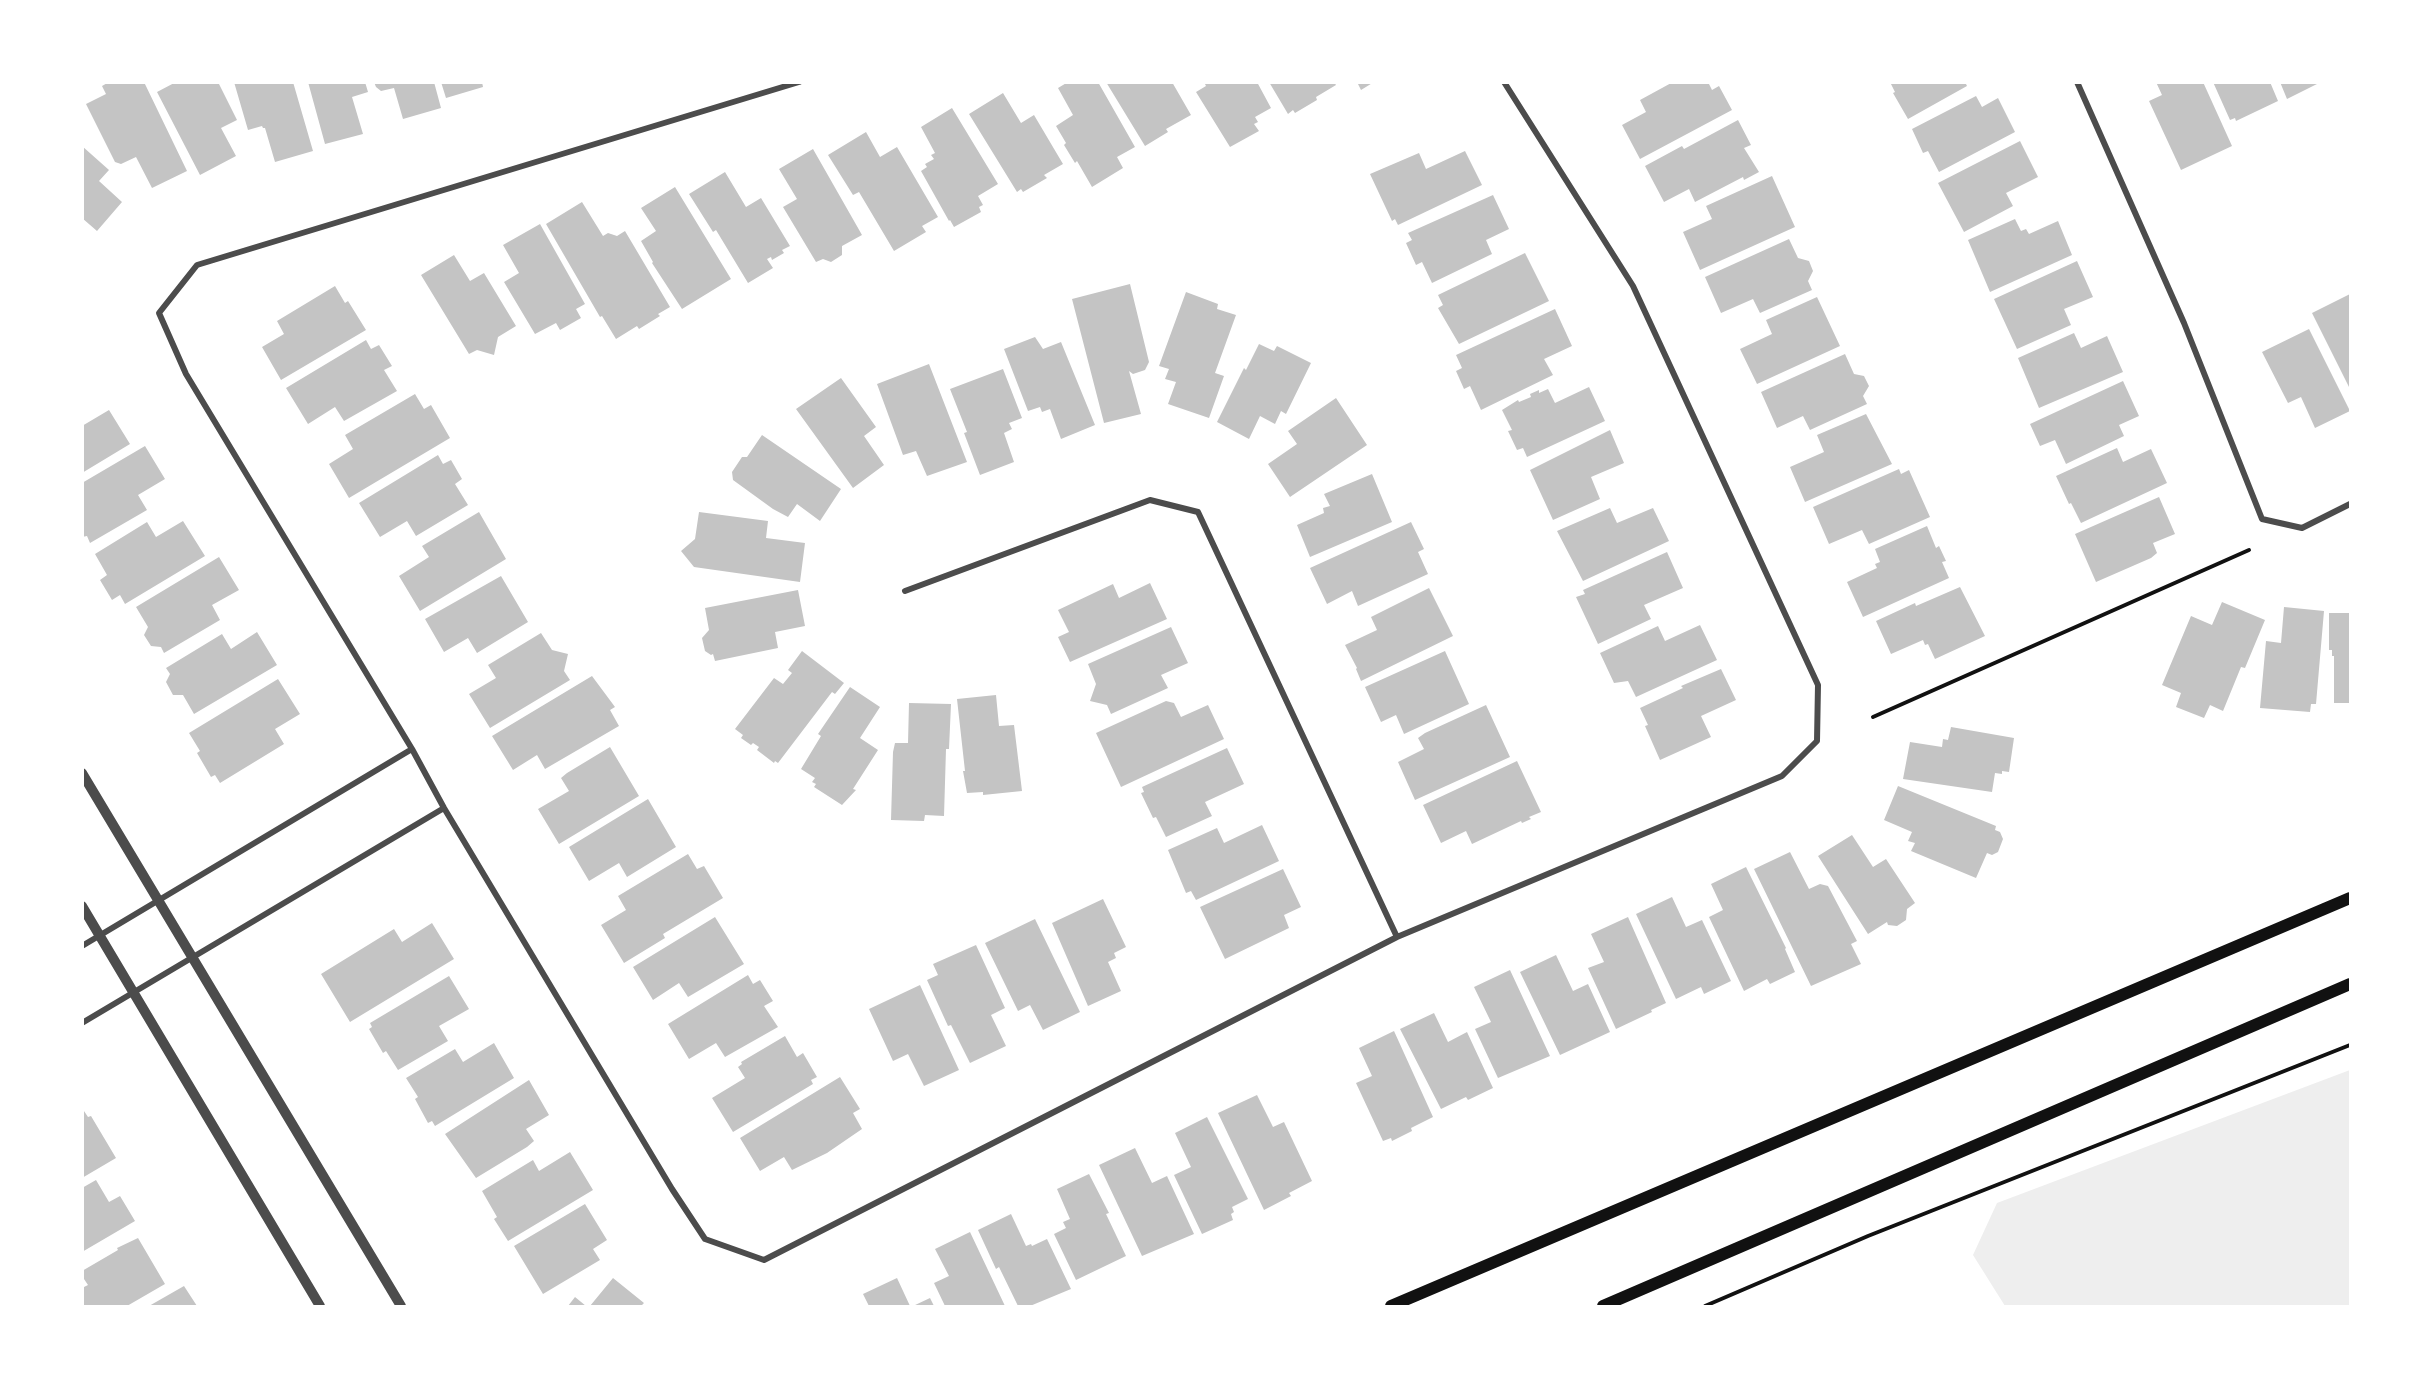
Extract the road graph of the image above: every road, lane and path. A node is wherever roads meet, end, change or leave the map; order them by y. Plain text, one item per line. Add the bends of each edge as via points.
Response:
1 (799, 82) edge
2 (1504, 82) edge
3 (2077, 82) edge
4 (2350, 504) edge
5 (2249, 549) dead end
6 (905, 591) dead end
7 (1873, 717) dead end
8 (412, 749) junction
9 (82, 773) edge
10 (444, 808) junction
11 (2350, 898) edge
12 (160, 900) junction
13 (82, 906) edge
14 (100, 935) junction
15 (1397, 937) junction
16 (82, 946) edge
17 (193, 959) junction
18 (2350, 984) edge
19 (135, 993) junction
20 (82, 1023) edge
21 (2350, 1045) edge
22 (320, 1306) edge
23 (401, 1306) edge
24 (1391, 1306) edge
25 (1603, 1306) edge
26 (1705, 1306) edge

1 - 8 street via 197,265 159,313 186,374
2 - 15 street via 1633,286 1818,685 1817,741 1782,776
3 - 4 street via 2184,324 2262,519 2302,528
5 - 7 path
6 - 15 street via 1150,500 1198,512
8 - 10 street
8 - 12 street
9 - 12 street
10 - 15 street via 705,1239 764,1260
10 - 17 street
11 - 24 main road
12 - 14 street
12 - 17 street
13 - 14 street
14 - 16 street
14 - 19 street
17 - 19 street
17 - 23 street
18 - 25 main road
19 - 20 street
19 - 22 street
21 - 26 path via 1868,1236

